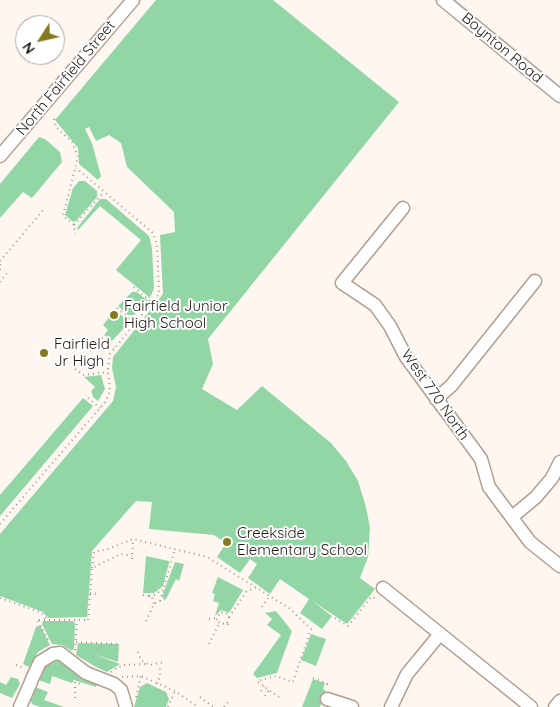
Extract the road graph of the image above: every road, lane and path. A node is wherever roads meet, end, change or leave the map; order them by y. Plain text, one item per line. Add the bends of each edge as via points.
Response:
1 (133, 0) edge
2 (444, 0) edge
3 (558, 86) edge
4 (54, 119) dead end
5 (0, 156) edge
6 (76, 168) junction
7 (104, 191) junction
8 (403, 208) dead end
9 (44, 209) dead end
10 (74, 225) junction
11 (75, 234) dead end
12 (0, 261) edge
13 (0, 270) edge
14 (7, 273) dead end
15 (535, 281) dead end
16 (0, 282) edge
17 (134, 287) dead end
18 (152, 303) junction
19 (117, 308) dead end
20 (135, 323) junction
21 (102, 338) dead end
22 (114, 348) junction
23 (75, 368) dead end
24 (108, 372) junction
25 (88, 398) dead end
26 (436, 399) junction
27 (100, 408) junction
28 (560, 462) edge
29 (512, 517) junction
30 (0, 524) edge
31 (134, 540) junction
32 (175, 548) junction
33 (560, 566) edge
34 (92, 568) junction
35 (165, 586) junction
36 (258, 586) junction
37 (379, 593) joint
38 (90, 594) junction
39 (97, 594) dead end
40 (270, 594) junction
41 (143, 595) dead end
42 (150, 596) junction
43 (0, 598) edge
44 (160, 601) junction
45 (164, 602) dead end
46 (154, 604) junction
47 (262, 607) dead end
48 (229, 617) junction
49 (216, 618) junction
50 (335, 618) dead end
51 (209, 619) dead end
52 (47, 620) junction
53 (77, 620) junction
54 (146, 621) dead end
55 (227, 622) junction
56 (219, 624) junction
57 (230, 628) dead end
58 (440, 634) junction
59 (76, 642) junction
60 (119, 644) dead end
61 (209, 644) dead end
62 (52, 647) dead end
63 (138, 652) dead end
64 (74, 654) dead end
65 (165, 662) dead end
66 (146, 664) junction
67 (160, 665) junction
68 (107, 674) dead end
69 (141, 676) dead end
70 (313, 678) dead end
71 (75, 682) dead end
72 (157, 684) dead end
73 (264, 686) junction
74 (269, 690) junction
75 (175, 691) dead end
76 (261, 691) dead end
77 (326, 694) joint
78 (265, 696) dead end
79 (200, 697) dead end
80 (75, 698) dead end
81 (280, 698) dead end
82 (560, 701) edge
83 (228, 702) dead end
84 (131, 703) edge
85 (20, 707) edge
86 (168, 707) edge
87 (213, 707) edge
88 (224, 707) edge
89 (352, 707) edge
90 (391, 707) edge
91 (531, 707) edge
92 (555, 707) edge

1 - 5 street, North Fairfield Street
2 - 3 street, Boynton Road
4 - 6 path via 54,125 75,147 78,156
6 - 7 path
6 - 10 path via 63,216
7 - 10 path
7 - 18 path via 155,236 159,290
8 - 26 street, West 770 North via 342,283 375,305
9 - 12 path
10 - 11 path
12 - 13 path
14 - 16 path
15 - 26 street via 451,386
17 - 18 path
18 - 20 path
19 - 20 path
20 - 22 path
21 - 22 path
22 - 24 path via 108,359
23 - 24 path via 83,375
24 - 27 path via 110,391
25 - 27 path
26 - 29 street, West 770 North via 480,459 489,487
27 - 30 path
28 - 29 street via 552,478
29 - 33 street, West 770 North via 530,542
31 - 32 path
31 - 34 path via 94,552
31 - 34 path via 132,557 121,554
32 - 35 path
32 - 36 path via 207,557
34 - 38 path
35 - 42 path
35 - 44 path
36 - 40 path
36 - 48 path via 246,592
37 - 50 path via 373,599 371,597 348,626
37 - 58 street
38 - 39 path
38 - 53 path via 88,620
40 - 47 path
40 - 73 path via 312,629 293,682 276,676 257,681
41 - 42 path
42 - 46 path
43 - 52 path via 42,613
44 - 45 path
44 - 46 path
46 - 54 path
48 - 49 path via 223,611
48 - 55 path
49 - 51 path
49 - 56 path
52 - 53 path
52 - 62 path via 39,620
53 - 59 path
55 - 56 path
55 - 57 path
56 - 61 path
58 - 90 street via 407,674
58 - 91 street
59 - 60 path
59 - 64 path
63 - 66 path
65 - 67 path
66 - 67 path
66 - 68 path via 123,665
67 - 72 path
69 - 84 path
70 - 77 path via 327,684
71 - 80 path
73 - 74 path
73 - 76 path
74 - 78 path
74 - 81 path
75 - 86 path
77 - 89 street
79 - 87 path
82 - 92 street
83 - 88 path
84 - 85 street via 121,690 86,673 60,653 40,662

